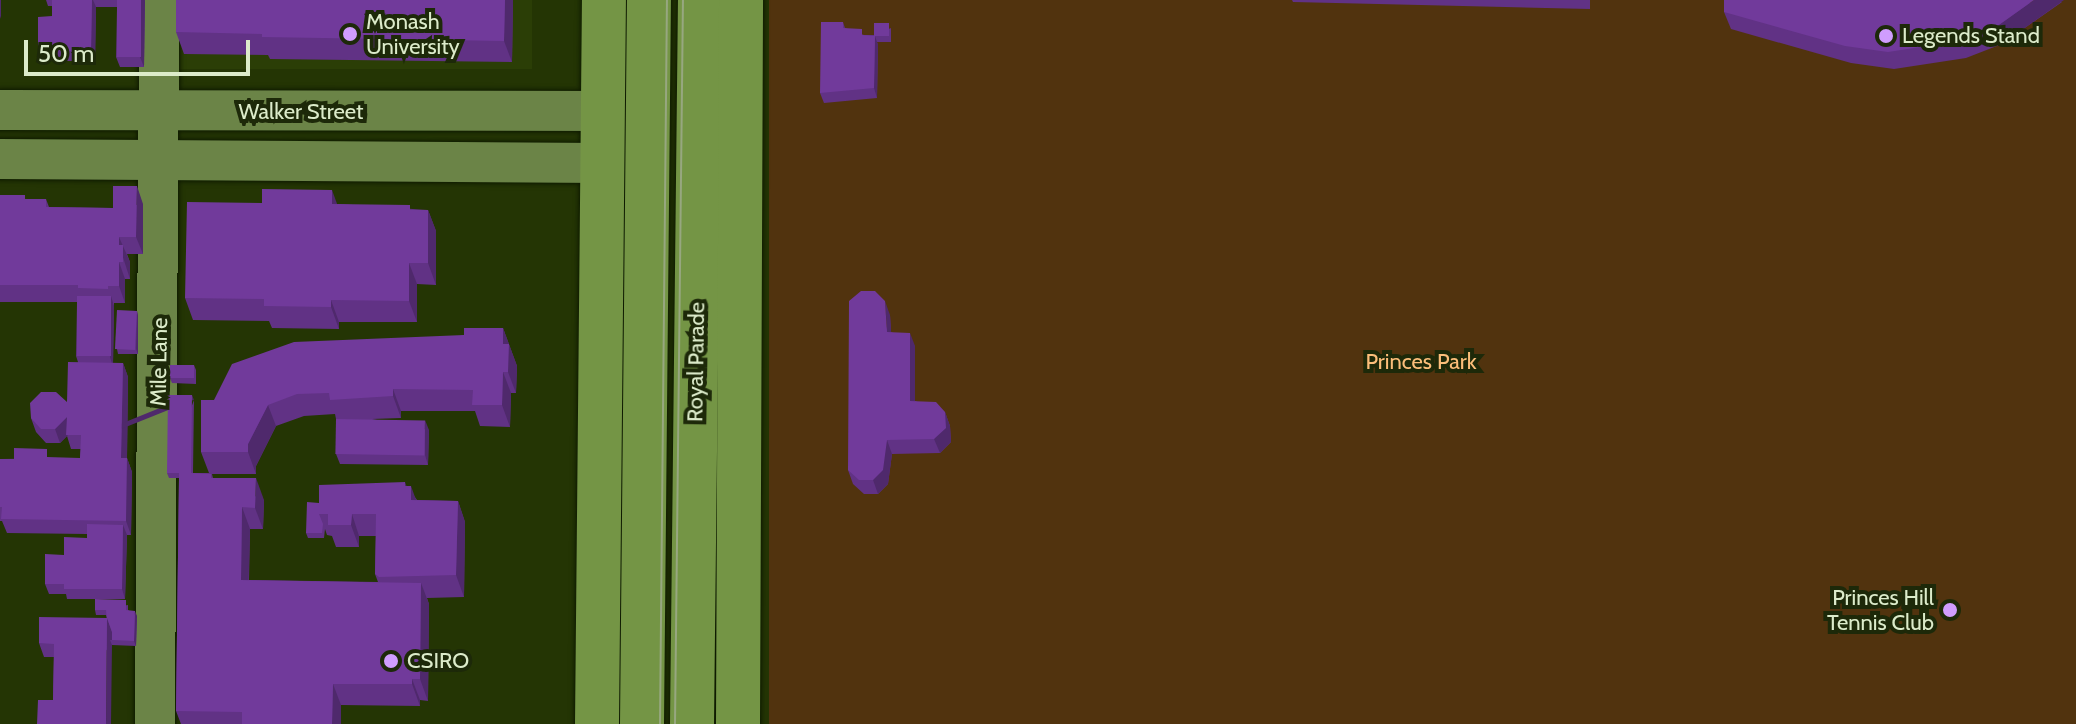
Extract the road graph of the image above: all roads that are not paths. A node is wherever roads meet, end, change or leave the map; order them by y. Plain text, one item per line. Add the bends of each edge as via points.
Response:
1 (159, 0) edge
2 (604, 0) edge
3 (649, 0) edge
4 (700, 0) edge
5 (741, 0) edge
6 (0, 110) edge
7 (158, 111) junction
8 (603, 111) junction
9 (509, 112) junction
10 (647, 140) junction
11 (718, 146) junction
12 (0, 159) edge
13 (159, 160) junction
14 (508, 163) junction
15 (602, 163) junction
16 (694, 560) junction
17 (740, 562) junction
18 (155, 724) edge
19 (597, 724) edge
20 (642, 724) edge
21 (692, 724) edge
22 (738, 724) edge

1 - 7 street, Mile Lane
2 - 8 highway
3 - 10 highway
4 - 11 highway, Royal Parade
5 - 11 highway, Royal Parade
6 - 7 street, Walker Street
7 - 9 street, Walker Street
7 - 13 street, Mile Lane
8 - 9 street, Walker Street
8 - 10 highway
8 - 15 highway
9 - 14 street
10 - 11 highway
10 - 15 highway
10 - 20 highway
11 - 16 highway, Royal Parade
11 - 17 highway, Royal Parade
12 - 13 street
13 - 14 street
13 - 18 street, Mile Lane
14 - 15 street
15 - 19 highway
16 - 17 highway
16 - 21 highway, Royal Parade
17 - 22 highway, Royal Parade

